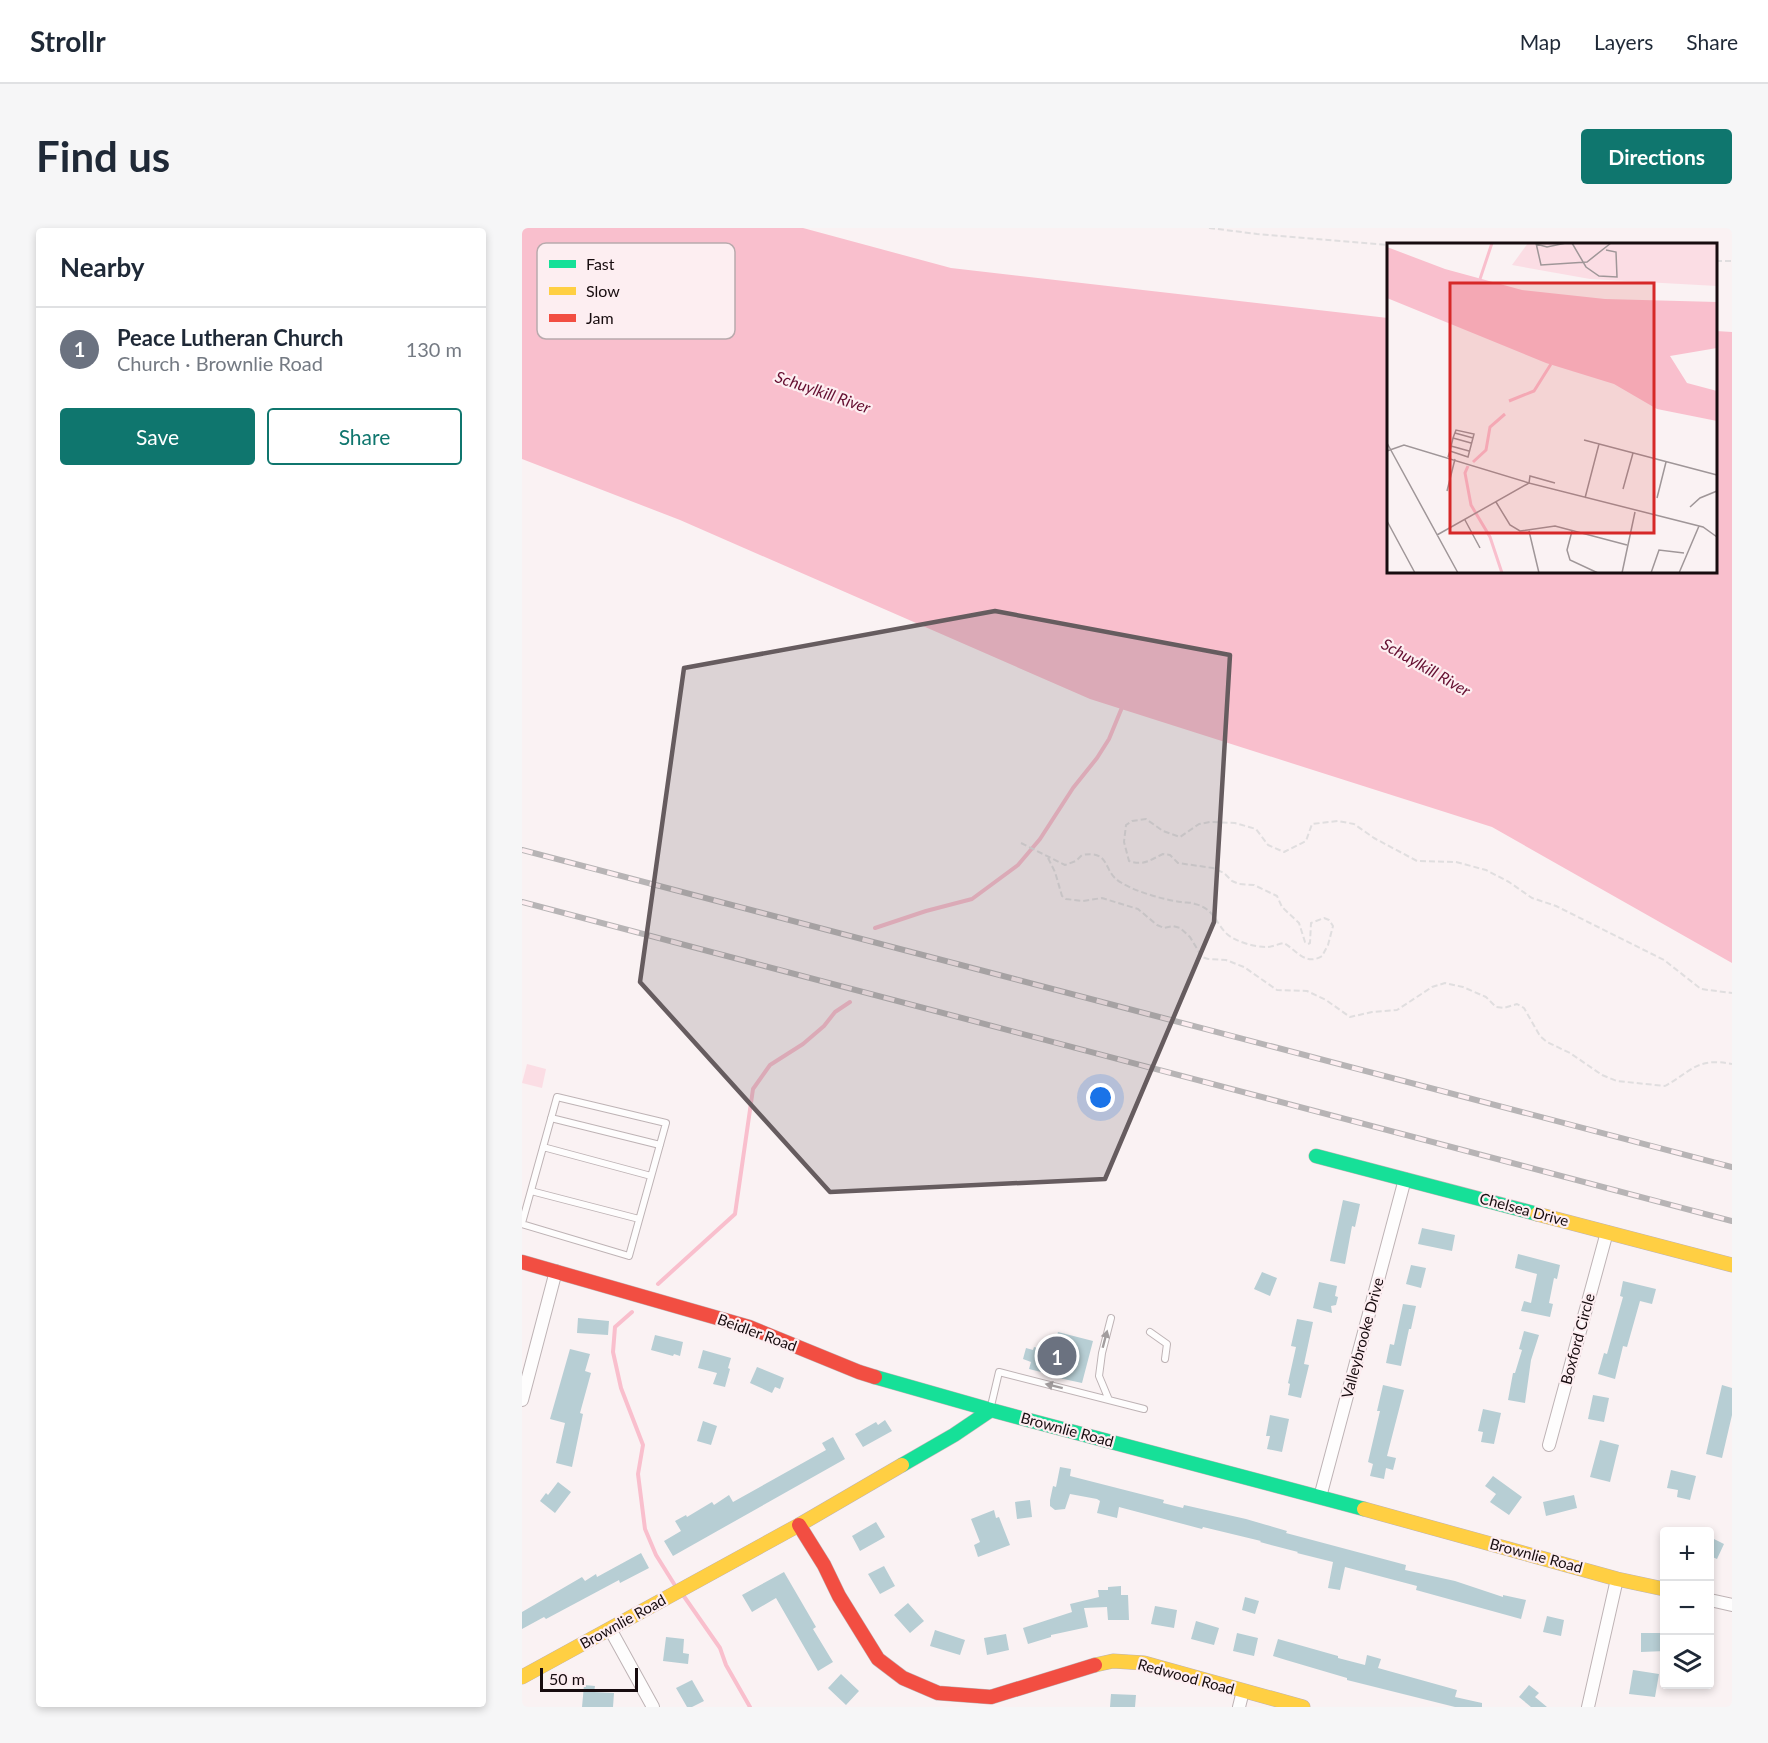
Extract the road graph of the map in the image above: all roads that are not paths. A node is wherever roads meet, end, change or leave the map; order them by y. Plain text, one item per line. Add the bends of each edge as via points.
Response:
1 (551, 1118) junction
2 (660, 1144) junction
3 (543, 1147) junction
4 (1317, 1156) dead end
5 (651, 1176) junction
6 (1405, 1179) junction
7 (531, 1191) junction
8 (639, 1219) junction
9 (522, 1224) edge
10 (1607, 1232) junction
11 (522, 1262) edge
12 (1732, 1265) edge
13 (556, 1271) junction
14 (1111, 1318) dead end
15 (1150, 1332) dead end
16 (1165, 1359) dead end
17 (522, 1400) edge
18 (1109, 1400) junction
19 (1144, 1409) dead end
20 (991, 1410) junction
21 (1549, 1445) dead end
22 (1320, 1497) junction
23 (798, 1525) junction
24 (1617, 1579) junction
25 (1660, 1588) edge
26 (1714, 1601) edge
27 (1732, 1605) edge
28 (610, 1629) junction
29 (522, 1677) edge
30 (1242, 1691) junction
31 (992, 1702) edge
32 (653, 1707) edge
33 (1239, 1707) edge
34 (1303, 1707) edge
35 (1588, 1707) edge

1 - 2 lane
1 - 2 lane via 557,1097 666,1123
1 - 3 lane
2 - 5 lane
3 - 5 lane
3 - 7 lane
4 - 6 street, Chelsea Drive
5 - 8 lane
6 - 10 street, Chelsea Drive
6 - 22 street, Valleybrooke Drive
7 - 8 lane
7 - 9 lane
8 - 9 lane via 629,1256
10 - 12 street, Chelsea Drive
10 - 21 street, Boxford Circle
11 - 13 street, Beidler Road
13 - 17 street
13 - 20 street, Beidler Road via 749,1328 859,1372
18 -> 14 lane via 1099,1376
15 - 16 lane via 1167,1344
18 - 19 lane
18 -> 20 lane via 999,1372
20 - 22 street, Brownlie Road
20 - 23 street, Brownlie Road
22 - 24 street, Brownlie Road
23 - 28 street, Brownlie Road
23 - 31 street, Redwood Road via 878,1659 903,1678 938,1693
24 - 25 street, Brownlie Road
24 - 35 street
26 - 27 street
28 - 29 street, Brownlie Road
28 - 32 street
30 - 31 street, Redwood Road via 1144,1663 1113,1661 1087,1666
30 - 33 street
30 - 34 street, Redwood Road

